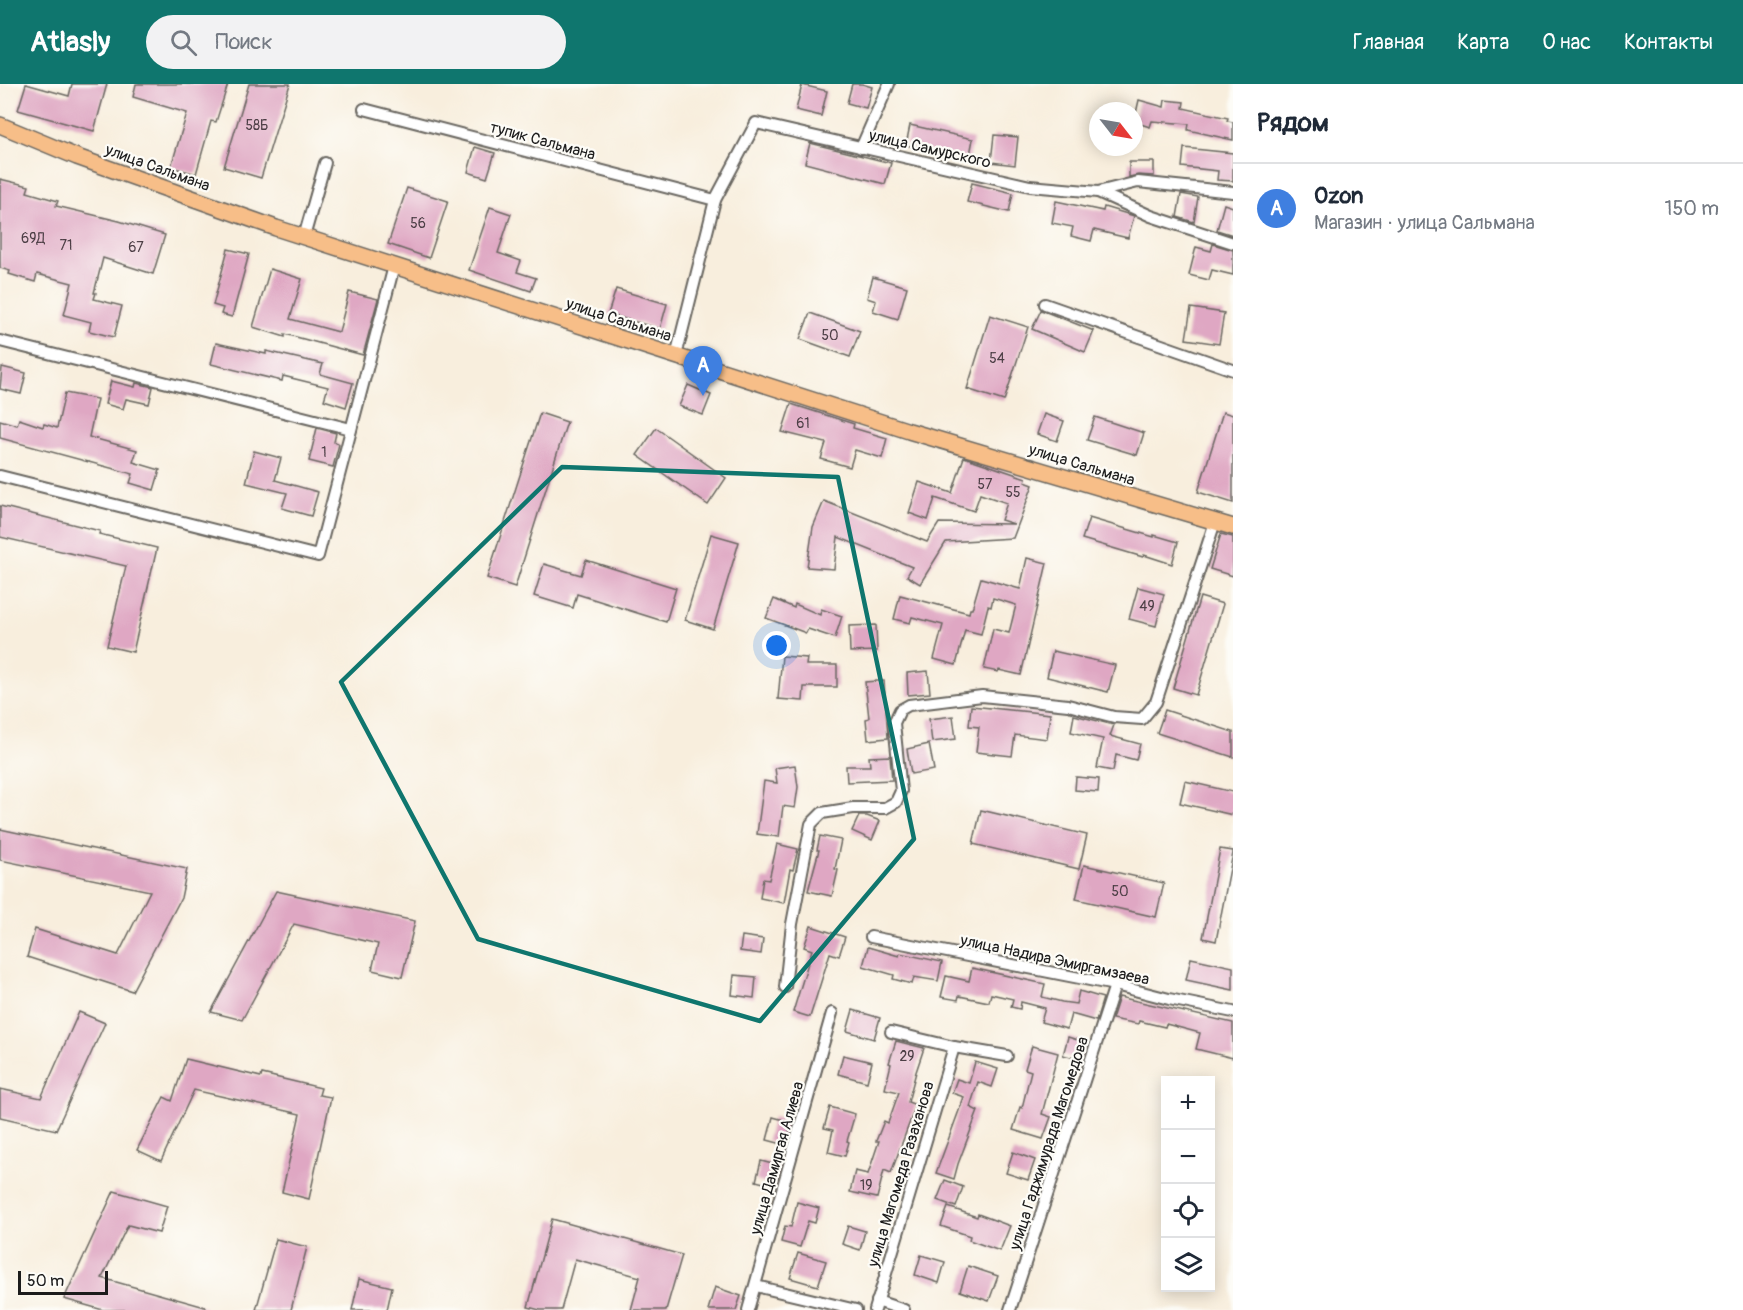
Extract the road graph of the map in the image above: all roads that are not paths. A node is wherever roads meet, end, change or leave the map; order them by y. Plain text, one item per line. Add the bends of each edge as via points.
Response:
1 (889, 84) edge
2 (364, 109) dead end
3 (0, 125) edge
4 (861, 148) junction
5 (325, 163) dead end
6 (1098, 192) junction
7 (1233, 192) edge
8 (715, 200) junction
9 (304, 237) junction
10 (1233, 243) edge
11 (394, 266) junction
12 (1045, 304) dead end
13 (0, 342) edge
14 (676, 356) junction
15 (1233, 370) edge
16 (351, 429) junction
17 (0, 476) edge
18 (1215, 522) junction
19 (1233, 527) edge
20 (871, 937) dead end
21 (1115, 985) junction
22 (785, 987) dead end
23 (1233, 1012) edge
24 (832, 1013) dead end
25 (891, 1032) dead end
26 (954, 1047) junction
27 (1007, 1056) dead end
28 (756, 1286) junction
29 (876, 1306) edge
30 (748, 1310) edge
31 (856, 1310) edge
32 (904, 1310) edge
33 (1010, 1310) edge

1 - 4 street
2 - 8 street, тупик Сальмана
3 - 9 main road, улица Сальмана via 77,158
4 - 6 street, улица Самурского via 1030,186
4 - 8 street, улица Самурского via 756,123
5 - 9 street
6 - 7 street, улица Самурского via 1138,182
6 - 10 street, улица Самурского via 1151,216
8 - 14 street
9 - 11 main road, улица Сальмана
11 - 14 main road, улица Сальмана
11 - 16 street
12 - 15 street
13 - 16 street
14 - 18 main road, улица Сальмана via 909,431
16 - 17 street via 318,556
18 - 19 main road, улица Сальмана
18 - 22 street via 1156,702 1142,719 1114,717 1068,705 982,696 909,705 900,710 894,723 901,791 896,802 885,808 822,813 811,824 792,924
20 - 21 street, улица Надира Эмиргамзаева
21 - 23 street, улица Надира Эмиргамзаева
21 - 33 street, улица Гаджимурада Магомедова
24 - 28 street, улица Дамиргая Алиева
25 - 26 street
26 - 27 street
26 - 29 street, улица Магомеда Разаханова
28 - 30 street, улица Дамиргая Алиева
28 - 31 street
29 - 32 street

